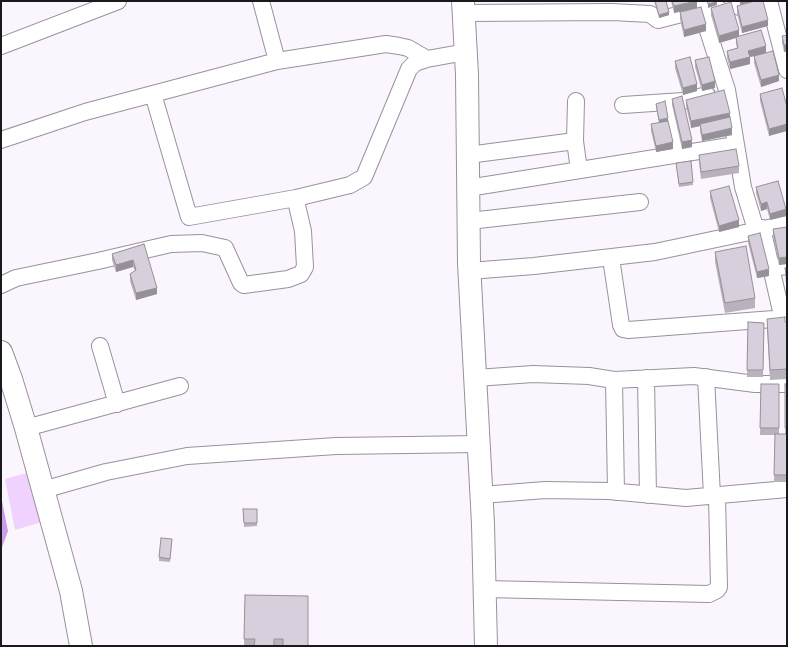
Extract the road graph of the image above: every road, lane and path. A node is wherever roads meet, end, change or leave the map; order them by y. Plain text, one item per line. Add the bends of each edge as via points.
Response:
1 (118, 1) edge
2 (261, 1) edge
3 (761, 1) edge
4 (769, 1) edge
5 (463, 7) edge
6 (701, 9) junction
7 (1, 46) edge
8 (466, 52) junction
9 (428, 59) junction
10 (786, 60) edge
11 (277, 61) junction
12 (727, 90) junction
13 (153, 94) junction
14 (576, 102) dead end
15 (667, 102) junction
16 (623, 105) dead end
17 (1, 140) edge
18 (575, 141) junction
19 (736, 145) junction
20 (468, 154) junction
21 (678, 154) junction
22 (579, 170) junction
23 (468, 188) junction
24 (296, 198) junction
25 (640, 202) dead end
26 (468, 221) junction
27 (787, 224) edge
28 (759, 229) junction
29 (611, 258) junction
30 (787, 266) edge
31 (771, 268) junction
32 (469, 271) junction
33 (1, 285) edge
34 (787, 318) edge
35 (100, 346) dead end
36 (1, 352) edge
37 (706, 377) junction
38 (476, 378) junction
39 (646, 378) junction
40 (614, 380) junction
41 (787, 384) edge
42 (180, 386) dead end
43 (117, 404) junction
44 (26, 428) junction
45 (479, 444) junction
46 (787, 489) edge
47 (43, 490) junction
48 (616, 492) junction
49 (648, 494) junction
50 (482, 495) junction
51 (715, 496) junction
52 (485, 589) junction
53 (81, 646) edge
54 (486, 646) edge

1 - 7 street
2 - 11 street
3 - 6 street via 740,7 732,4
4 - 10 street
5 - 6 street via 650,14 658,20
5 - 8 street
6 - 12 street
8 - 9 street
8 - 20 street
9 - 11 street via 408,48 386,44
9 - 24 street via 415,63 409,69 364,177 350,185
11 - 13 street
12 - 15 street via 683,101
12 - 19 street
13 - 17 street via 85,112
13 - 24 street via 189,217
14 - 18 street
15 - 16 street
15 - 21 street
18 - 20 street
18 - 22 street
19 - 21 street
19 - 28 street via 743,187
20 - 23 street
21 - 22 street
22 - 23 street
23 - 26 street
24 - 33 street via 303,231 305,267 301,274 288,279 244,285 225,248 202,243 171,244 16,278
25 - 26 street
26 - 32 street
27 - 28 street
28 - 29 street via 655,252
28 - 31 street
29 - 32 street
29 - 34 street via 621,325 628,330
30 - 31 street
31 - 34 street via 781,311
32 - 38 street
35 - 43 street
36 - 44 street
37 - 39 street
37 - 41 street via 755,384
37 - 51 street
38 - 40 street via 533,374 589,376
38 - 45 street
39 - 40 street
39 - 49 street
40 - 48 street
42 - 43 street
43 - 44 street
44 - 47 street
45 - 47 street via 336,446 187,456 106,472
45 - 50 street
46 - 51 street
47 - 53 street via 71,591
48 - 49 street
48 - 50 street via 544,490
49 - 51 street via 686,498
50 - 52 street
51 - 52 street via 719,587 713,592 701,594
52 - 54 street

